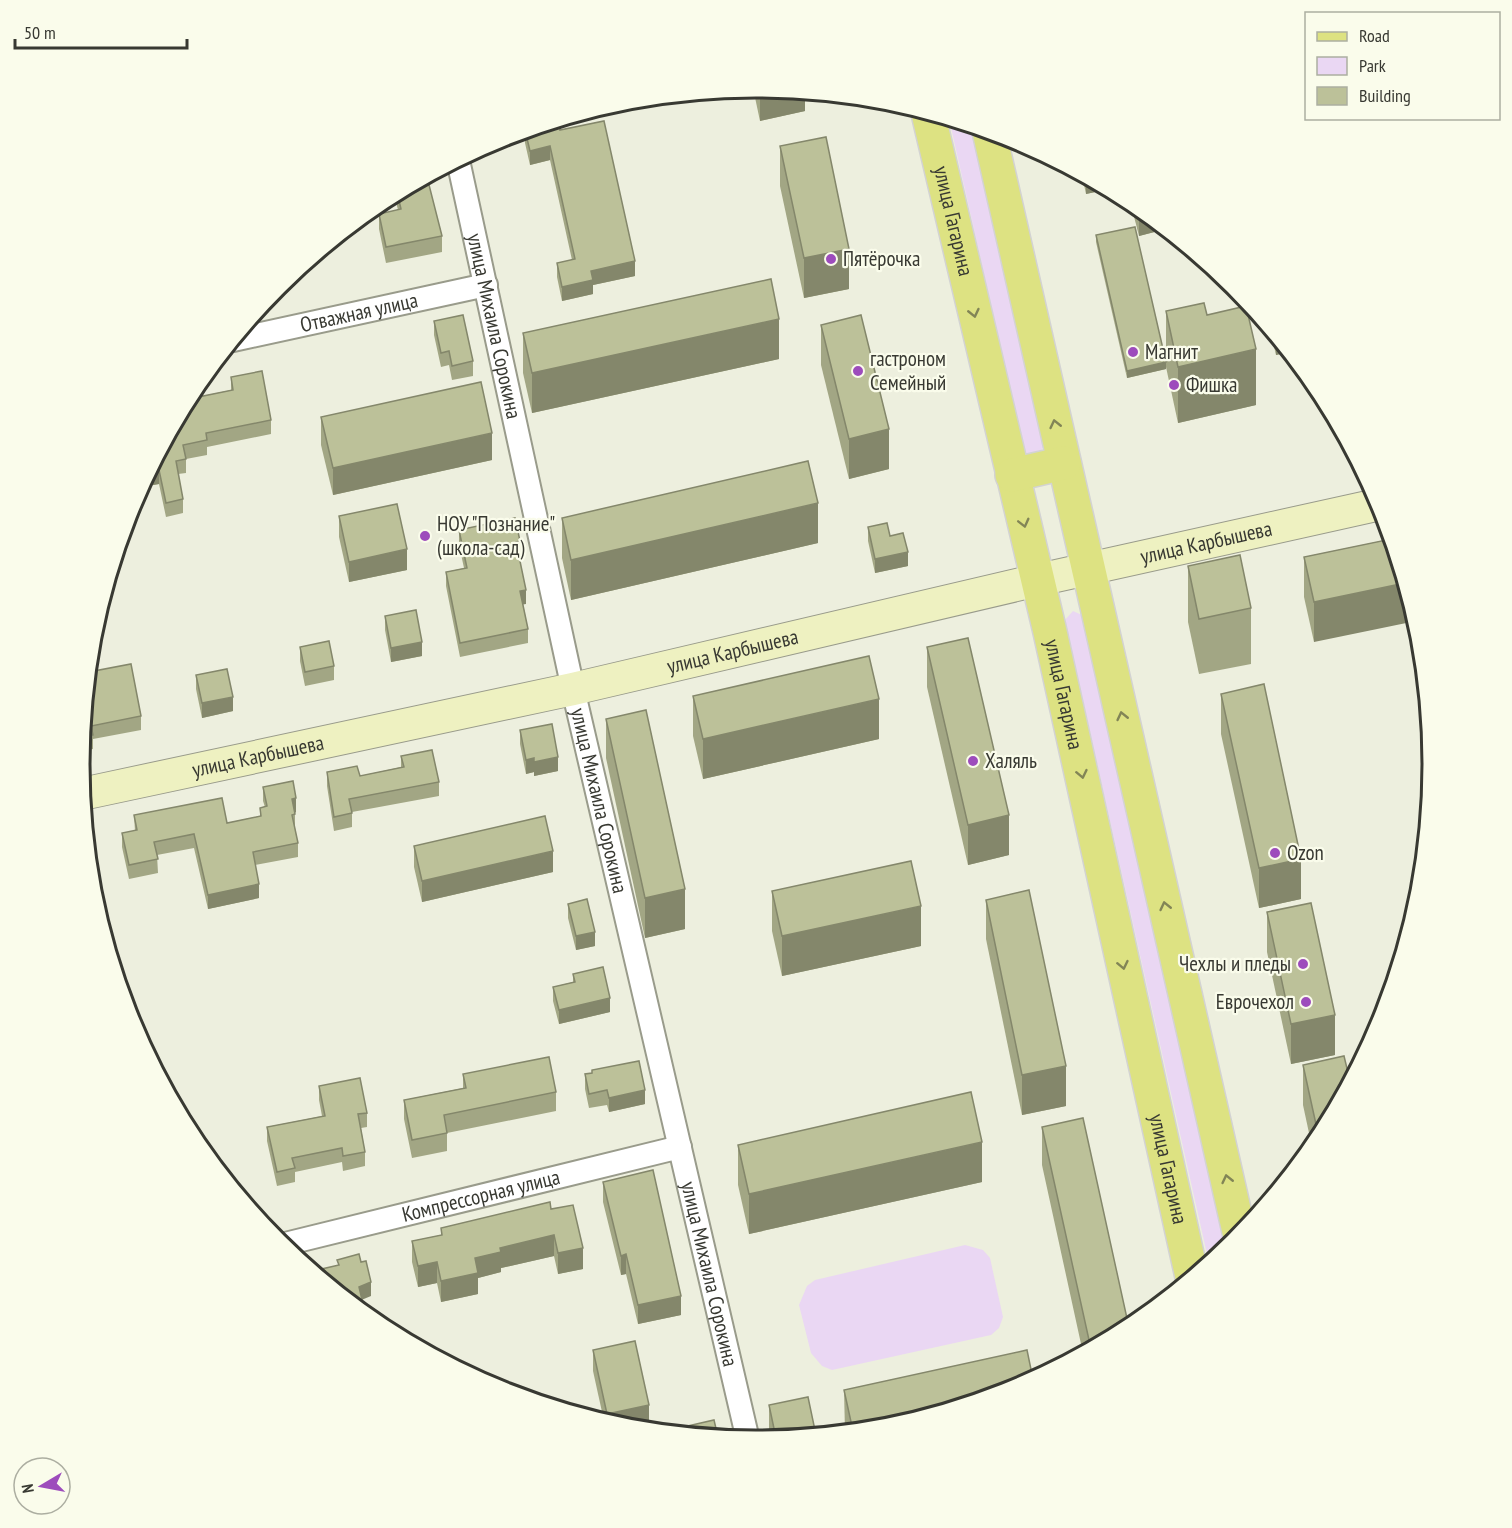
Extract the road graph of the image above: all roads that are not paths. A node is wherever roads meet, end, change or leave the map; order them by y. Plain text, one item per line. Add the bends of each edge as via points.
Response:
1 (930, 122) edge
2 (991, 141) edge
3 (461, 167) edge
4 (486, 285) junction
5 (245, 337) edge
6 (1064, 463) junction
7 (1012, 475) junction
8 (1370, 506) edge
9 (1088, 568) junction
10 (1038, 580) junction
11 (573, 689) junction
12 (91, 792) edge
13 (680, 1147) junction
14 (1237, 1224) edge
15 (293, 1242) edge
16 (1190, 1269) edge
17 (746, 1430) edge

1 -> 7 main road, улица Гагарина
6 -> 2 main road
3 - 4 street, улица Михаила Сорокина
4 - 5 street, Отважная улица
4 - 11 street, улица Михаила Сорокина
6 - 7 main road
6 - 9 main road
7 -> 10 main road, улица Гагарина
8 - 9 street, улица Карбышева
9 - 10 street, улица Карбышева
14 -> 9 main road
10 - 11 street, улица Карбышева
10 -> 16 main road, улица Гагарина
11 - 12 street, улица Карбышева
11 - 13 street, улица Михаила Сорокина
13 - 15 street, Компрессорная улица
13 - 17 street, улица Михаила Сорокина

